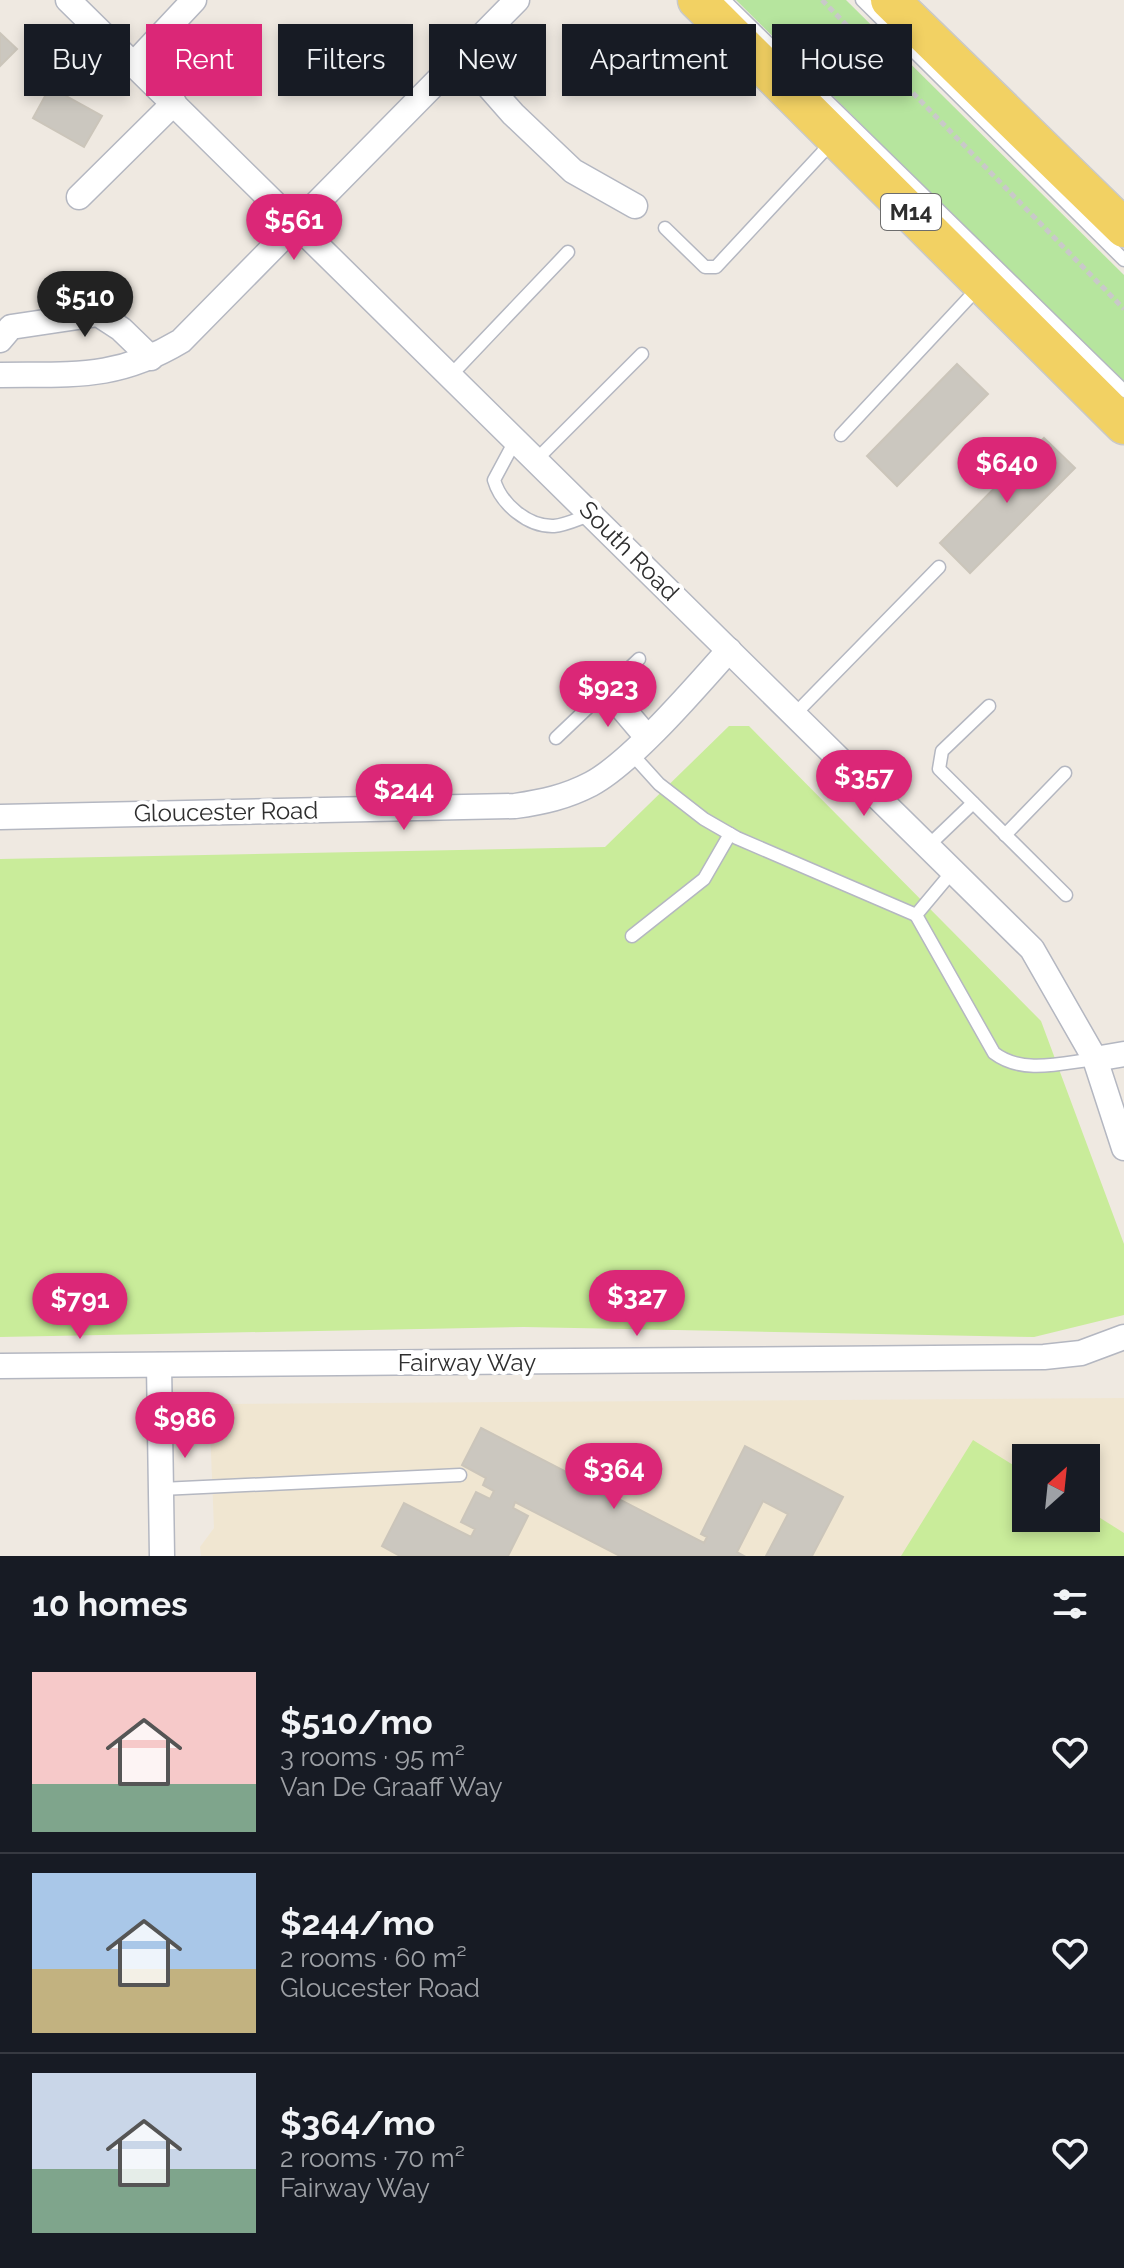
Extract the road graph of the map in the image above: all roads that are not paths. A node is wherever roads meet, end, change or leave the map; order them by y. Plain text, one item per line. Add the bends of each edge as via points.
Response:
1 (68, 0) edge
2 (194, 0) edge
3 (697, 0) edge
4 (724, 0) edge
5 (862, 0) edge
6 (890, 0) edge
7 (507, 3) edge
8 (489, 24) edge
9 (134, 64) junction
10 (429, 90) edge
11 (497, 96) edge
12 (174, 103) junction
13 (836, 138) junction
14 (79, 197) dead end
15 (635, 206) dead end
16 (298, 223) junction
17 (665, 228) dead end
18 (1124, 228) edge
19 (568, 252) dead end
20 (1124, 260) edge
21 (983, 283) junction
22 (0, 340) edge
23 (642, 354) dead end
24 (151, 358) junction
25 (0, 375) edge
26 (451, 375) junction
27 (1124, 391) edge
28 (1124, 425) edge
29 (841, 435) dead end
30 (516, 439) junction
31 (537, 459) junction
32 (592, 514) junction
33 (939, 567) dead end
34 (729, 650) junction
35 (639, 659) dead end
36 (607, 690) junction
37 (989, 706) dead end
38 (794, 715) junction
39 (556, 738) dead end
40 (638, 744) junction
41 (1065, 773) dead end
42 (973, 803) junction
43 (0, 817) edge
44 (730, 834) junction
45 (1005, 835) junction
46 (927, 847) junction
47 (952, 872) junction
48 (1066, 895) dead end
49 (916, 915) junction
50 (632, 936) dead end
51 (1124, 1054) edge
52 (1095, 1059) junction
53 (1124, 1148) edge
54 (1124, 1337) edge
55 (159, 1365) junction
56 (0, 1366) edge
57 (460, 1475) dead end
58 (161, 1489) junction
59 (162, 1556) edge

1 - 9 street, South Road
2 - 9 street
3 - 13 main road, M14
4 - 27 lane
5 - 20 lane
6 - 18 main road
7 - 8 street
9 - 12 street, South Road
10 - 16 street
11 - 15 street via 573,171
12 - 14 street
12 - 16 street, South Road
13 - 17 lane via 716,267 705,267
13 - 21 main road, M14
16 - 24 street via 197,327
16 - 26 street, South Road
19 - 26 lane
21 - 28 main road, M14
21 - 29 lane
22 - 24 street via 11,327 98,314
23 - 31 lane
24 - 25 street via 106,373
26 - 30 street, South Road
30 - 31 street, South Road
30 - 32 lane via 494,480 516,511 526,519 557,526
31 - 32 street, South Road
32 - 34 street, South Road
33 - 38 lane
34 - 38 street, South Road
34 - 40 street, Gloucester Road
35 - 36 lane
36 - 39 lane
36 - 40 street
37 - 42 lane via 937,762
38 - 46 street, South Road
40 - 43 street, Gloucester Road via 595,782 569,795 515,806
40 - 44 lane via 659,784
41 - 45 lane
42 - 45 lane
42 - 46 lane
44 - 49 lane
44 - 50 lane via 704,879
45 - 48 lane
46 - 47 street, South Road
47 - 49 lane
47 - 52 street, South Road via 1032,949
49 - 52 lane via 994,1053 1028,1066
51 - 52 street
52 - 53 street, South Road
54 - 55 street, Fairway Way via 1081,1353 1044,1357
55 - 56 street, Fairway Way
55 - 58 street
57 - 58 lane
58 - 59 street

